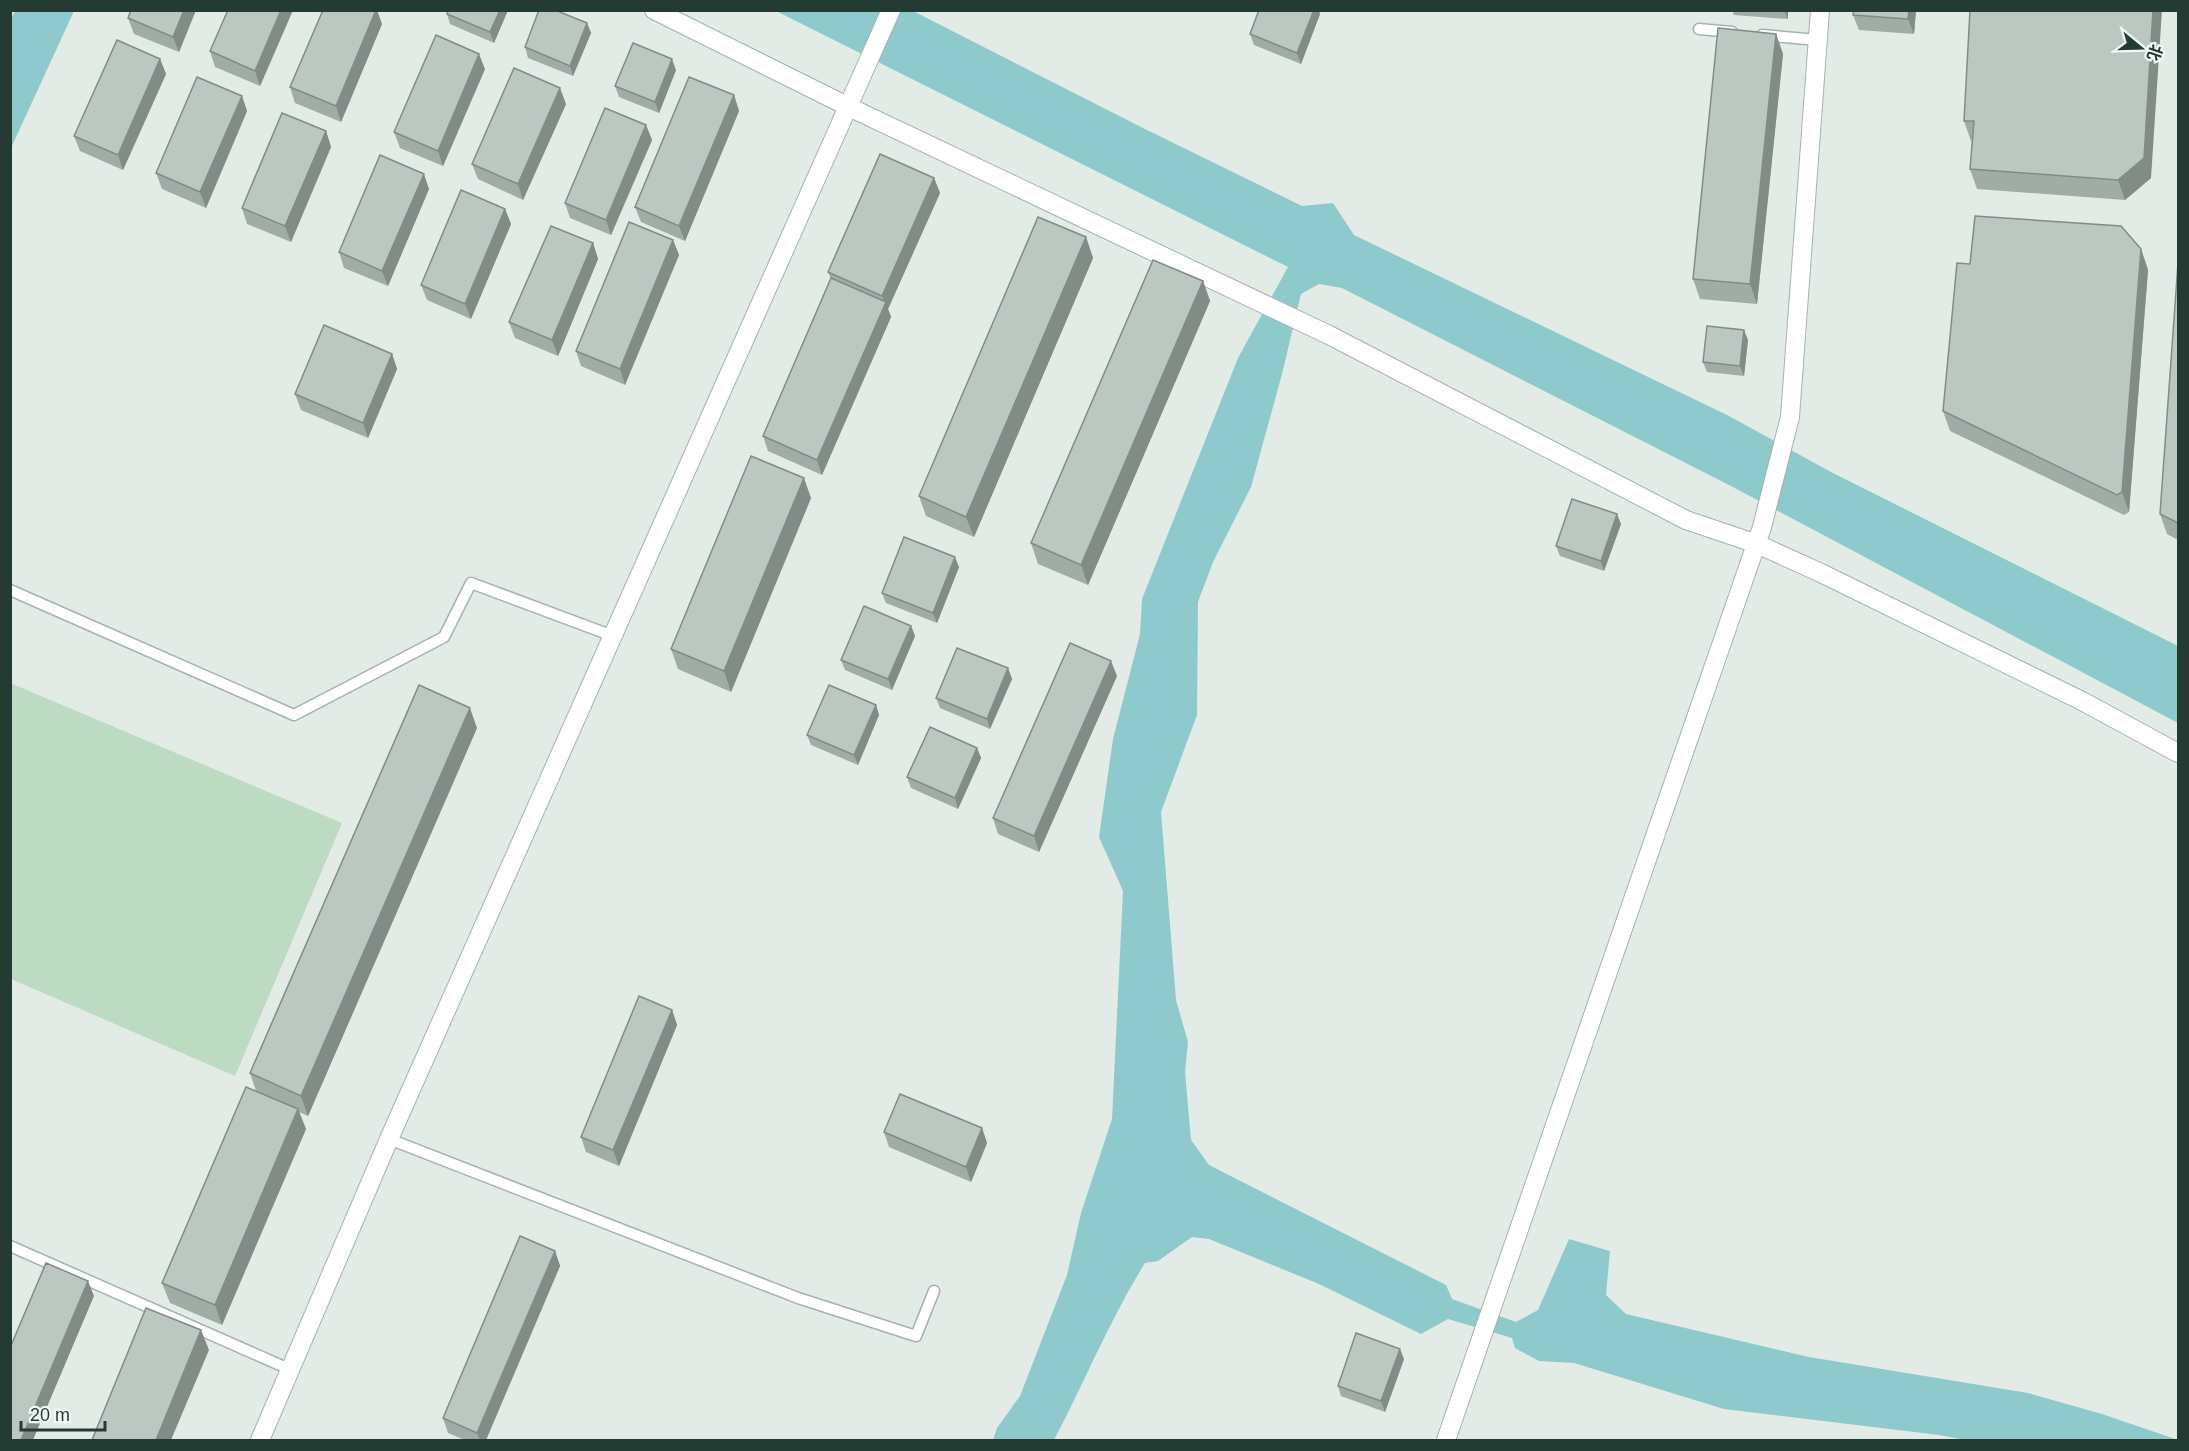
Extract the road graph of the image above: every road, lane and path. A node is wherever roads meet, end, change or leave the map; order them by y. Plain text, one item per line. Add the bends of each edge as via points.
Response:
1 (654, 10) edge
2 (891, 10) edge
3 (1820, 10) edge
4 (1699, 29) dead end
5 (1818, 40) junction
6 (849, 106) junction
7 (1760, 536) junction
8 (10, 590) edge
9 (613, 636) junction
10 (2178, 753) edge
11 (389, 1138) junction
12 (10, 1246) edge
13 (934, 1291) dead end
14 (289, 1369) junction
15 (260, 1440) edge
16 (1446, 1440) edge

1 - 6 street
2 - 6 street
3 - 5 street
4 - 5 lane
5 - 7 street via 1790,417
6 - 7 street via 1329,335 1686,520
6 - 9 street
7 - 10 street via 1821,573 2082,701
7 - 16 street
8 - 9 lane via 294,715 444,637 471,583
9 - 11 street
11 - 13 lane via 798,1298 916,1336
11 - 14 street
12 - 14 lane
14 - 15 street

